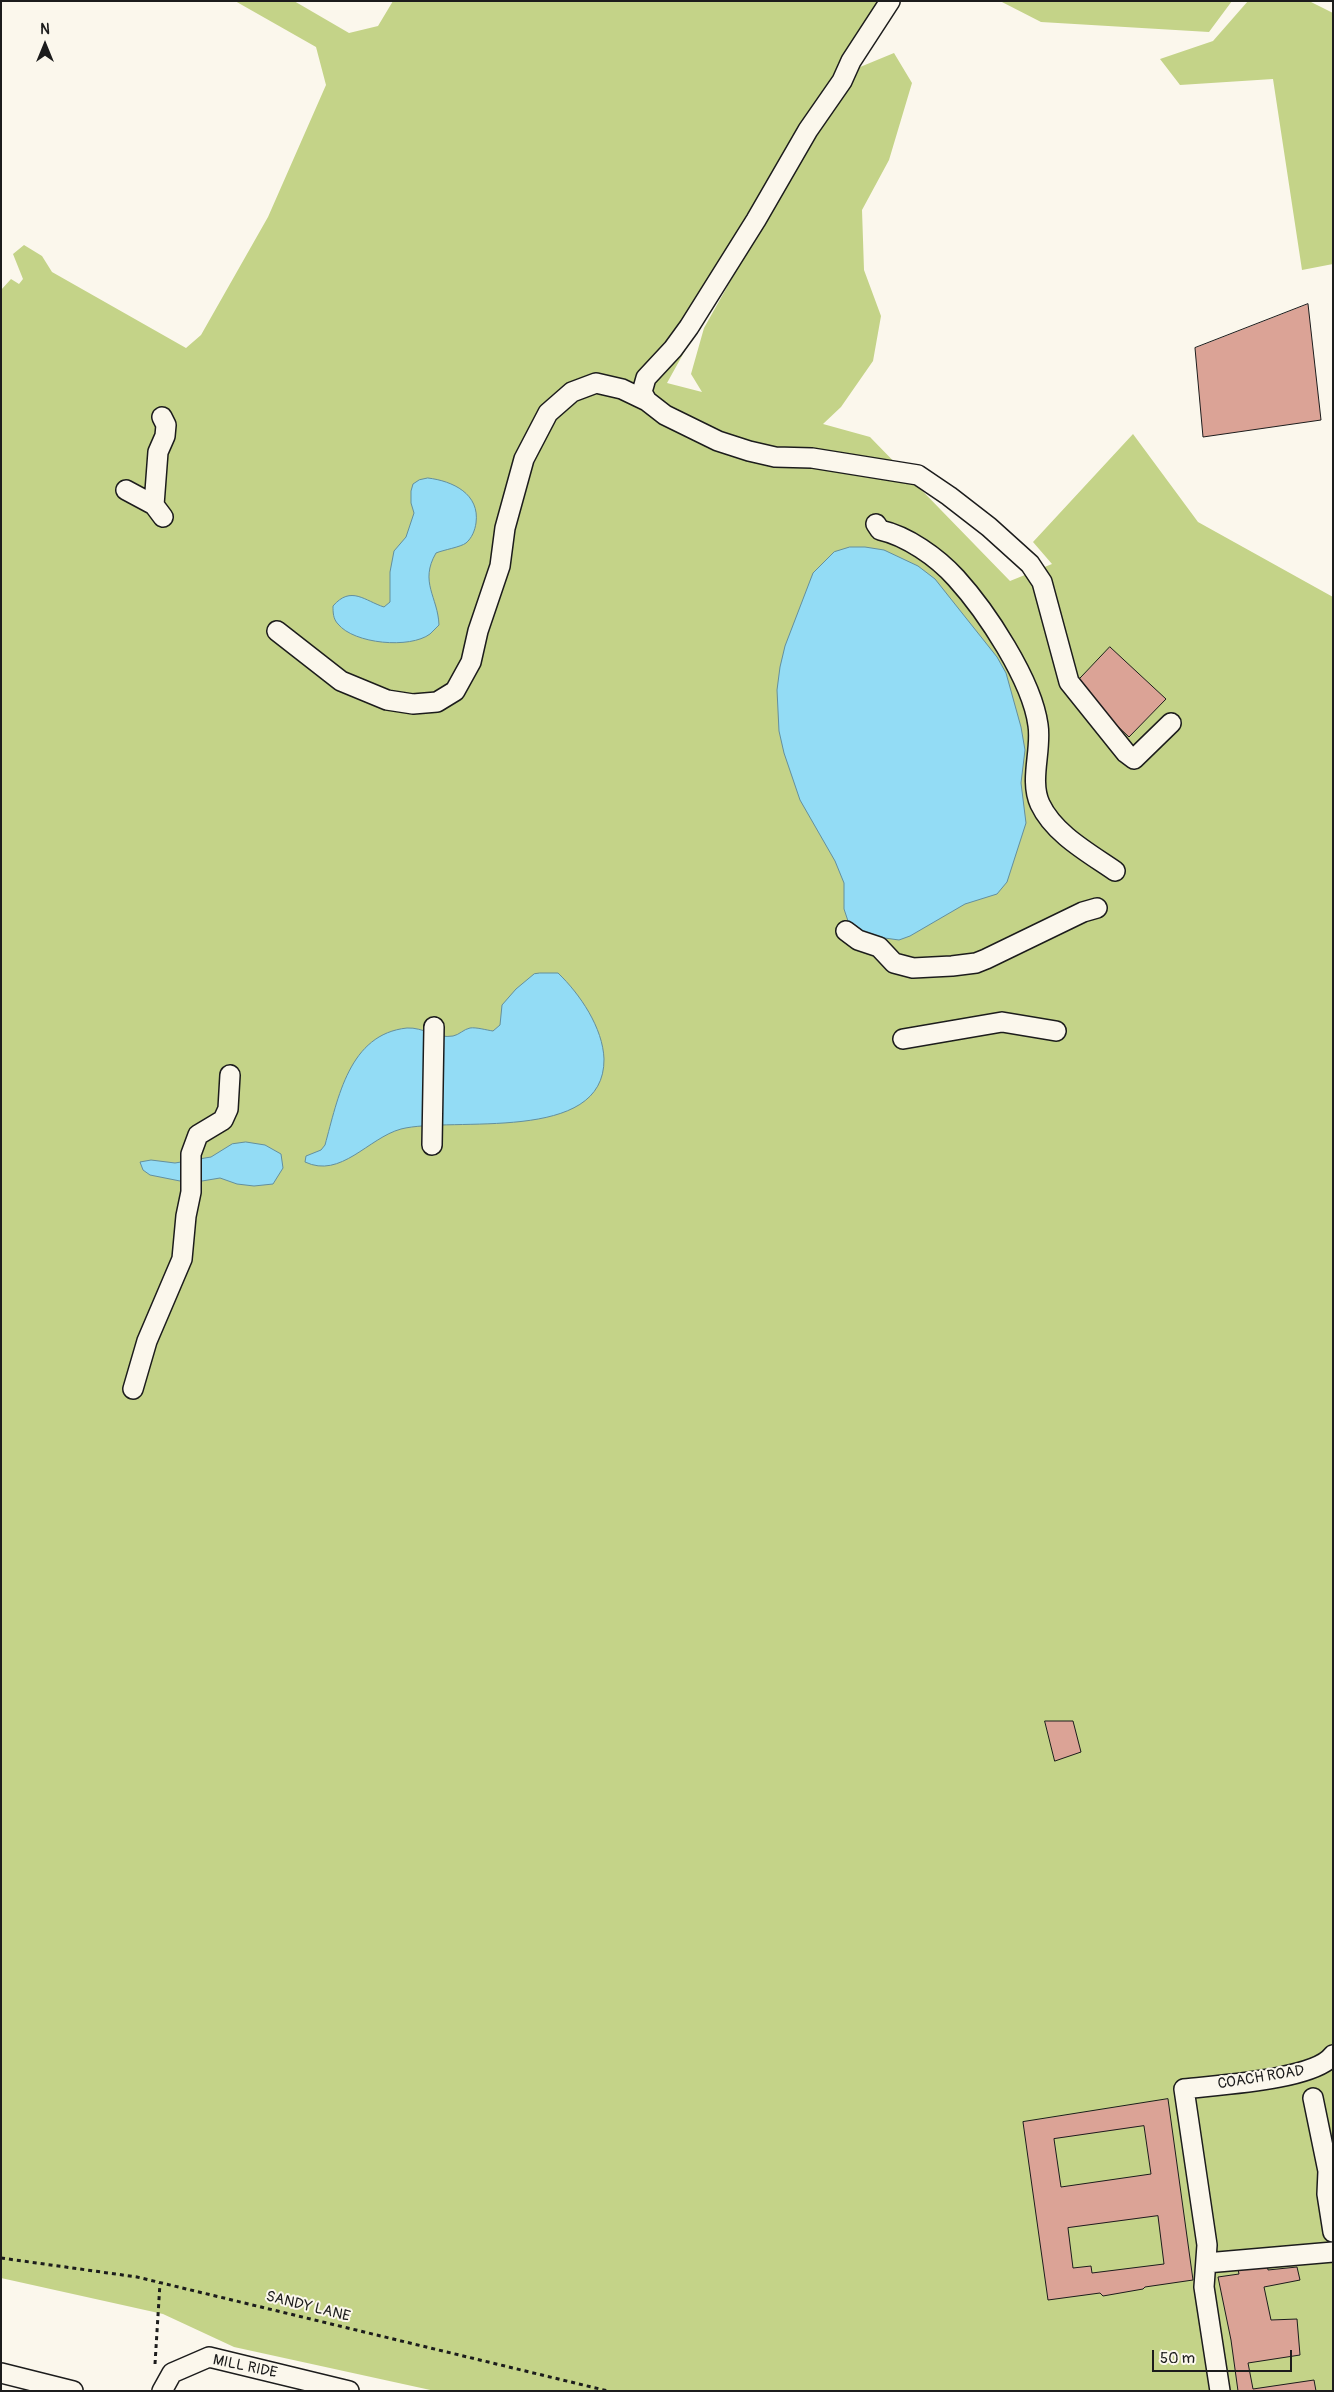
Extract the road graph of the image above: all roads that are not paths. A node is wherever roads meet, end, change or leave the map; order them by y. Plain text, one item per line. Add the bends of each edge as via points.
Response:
1 (890, 1) edge
2 (648, 401) junction
3 (162, 417) dead end
4 (126, 490) dead end
5 (876, 524) dead end
6 (277, 631) dead end
7 (1171, 723) dead end
8 (1115, 871) dead end
9 (1096, 908) dead end
10 (846, 930) dead end
11 (434, 1027) dead end
12 (1056, 1031) dead end
13 (903, 1039) dead end
14 (230, 1075) dead end
15 (432, 1145) dead end
16 (133, 1390) dead end
17 (1333, 2055) edge
18 (1314, 2098) dead end
19 (1333, 2232) edge
20 (1333, 2252) edge
21 (1206, 2262) junction
22 (1, 2374) edge
23 (73, 2391) edge
24 (162, 2391) edge
25 (349, 2391) edge
26 (1220, 2391) edge

1 - 2 street via 689,327 646,378 642,392
2 - 6 street via 622,389 596,383 572,392 548,413 524,459 505,528 500,566 471,662 456,691 437,702 413,704 370,694 341,681
2 - 7 street via 687,427 749,451 918,475 976,516 1030,564 1042,582 1069,682 1126,753 1134,759
3 - 4 street via 166,425 158,452 158,511
5 - 8 street via 880,530 896,534 939,563 981,609 1010,656 1034,707 1039,736 1035,792 1044,812 1068,838
9 - 10 street via 976,964 913,968 894,963 879,947 858,940
11 - 15 street
12 - 13 street via 1002,1022
14 - 16 street via 228,1109 223,1120 198,1135 192,1154 191,1192 182,1259 147,1341
17 - 21 street, COACH ROAD via 1316,2068 1292,2074 1184,2089 1207,2246
18 - 19 street via 1328,2171 1327,2194
20 - 21 street
21 - 26 street via 1204,2287
22 - 23 street
24 - 25 street, MILL RIDE via 163,2372 209,2357

